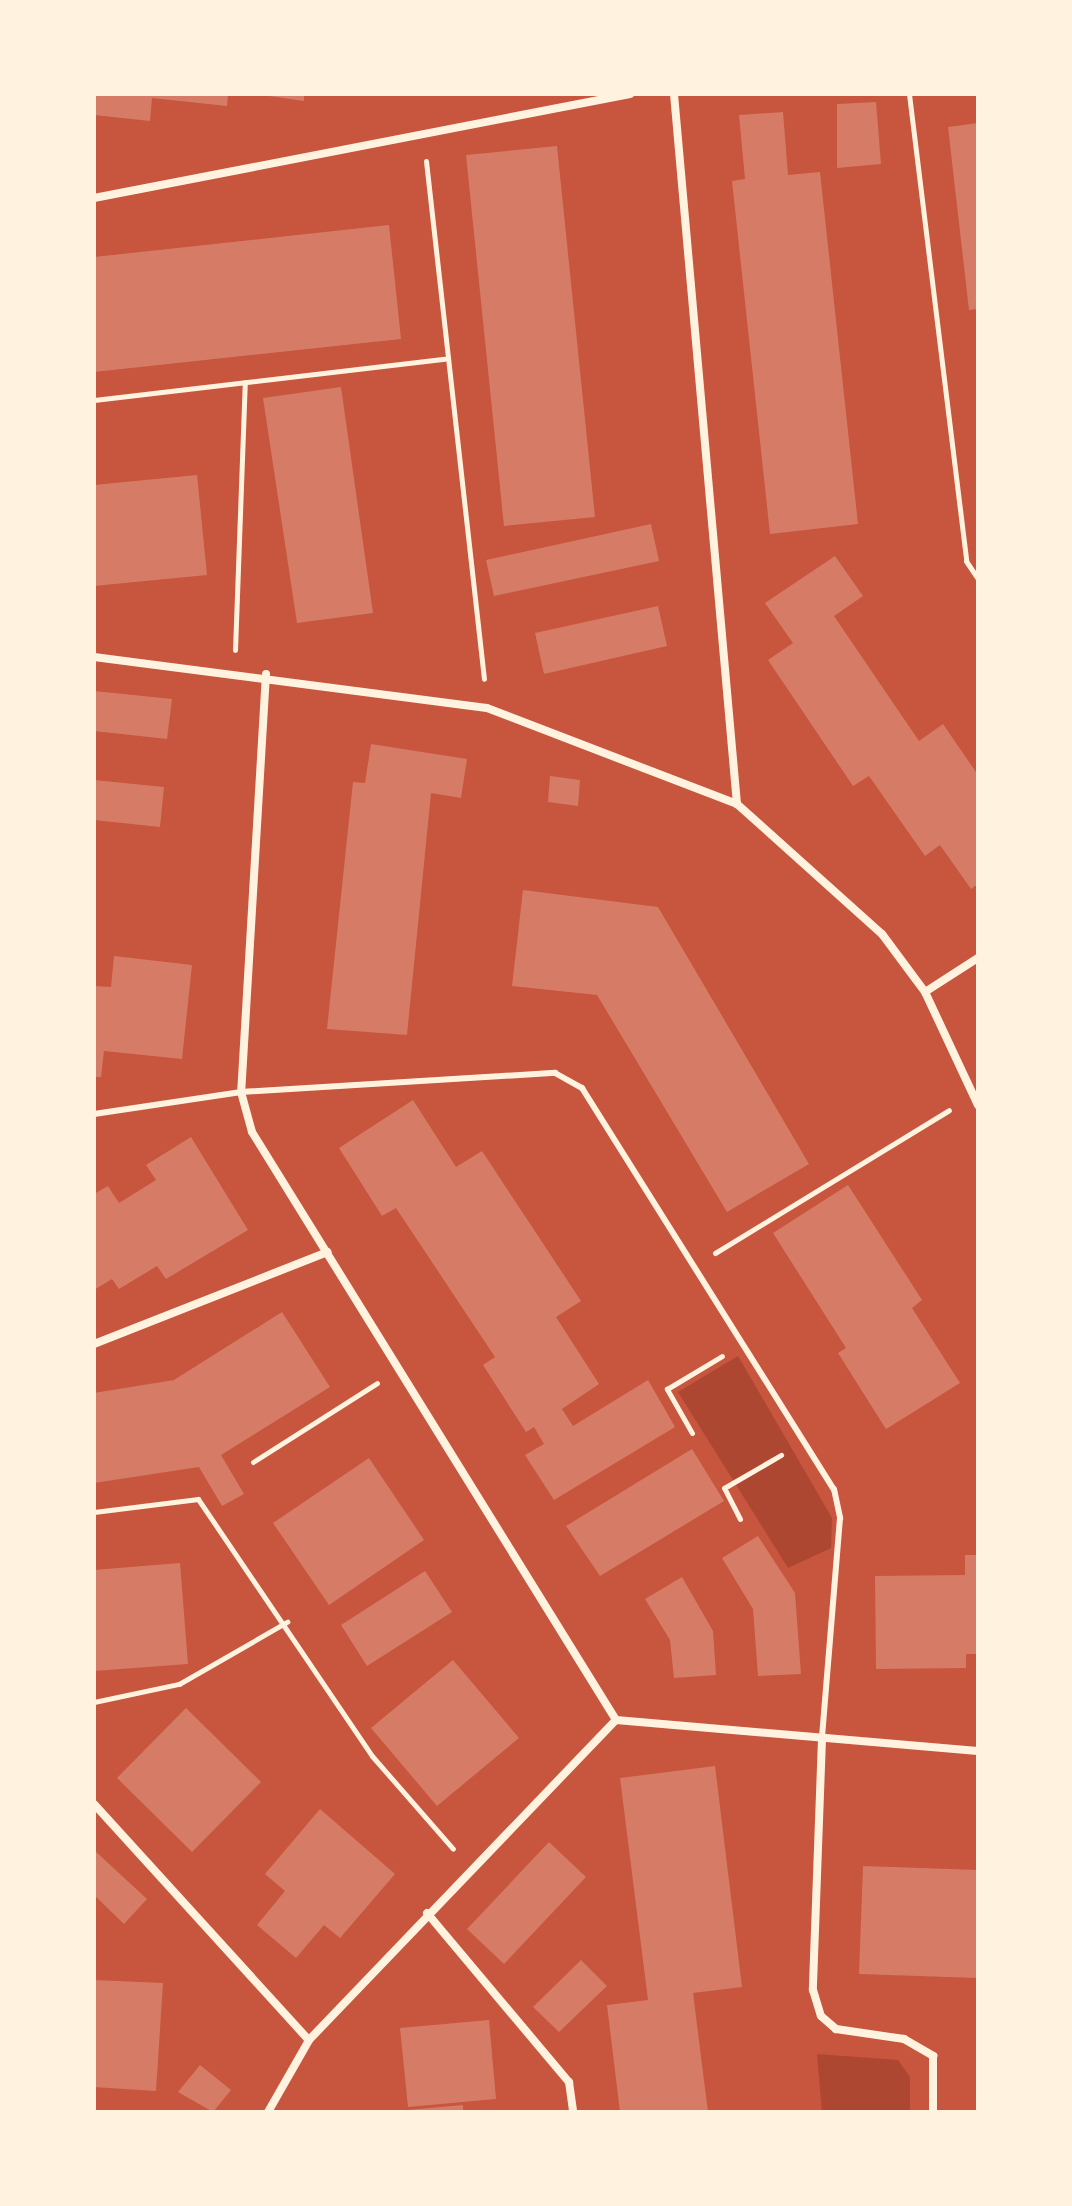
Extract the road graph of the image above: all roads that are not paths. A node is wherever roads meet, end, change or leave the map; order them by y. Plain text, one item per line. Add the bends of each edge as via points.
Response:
1 (630, 94) edge
2 (674, 94) edge
3 (94, 198) edge
4 (94, 657) edge
5 (266, 674) junction
6 (737, 804) junction
7 (978, 958) edge
8 (925, 992) junction
9 (241, 1092) junction
10 (978, 1105) edge
11 (94, 1114) edge
12 (327, 1252) junction
13 (94, 1344) edge
14 (616, 1720) junction
15 (822, 1739) junction
16 (978, 1751) edge
17 (94, 1804) edge
18 (427, 1913) junction
19 (309, 2040) junction
20 (268, 2112) edge
21 (573, 2112) edge
22 (933, 2112) edge

1 - 3 street
2 - 6 street
4 - 5 street
5 - 6 street via 487,708
5 - 9 street
6 - 8 street via 882,934
7 - 8 street
8 - 10 street
9 - 11 lane
9 - 12 street via 252,1132
9 - 15 lane via 555,1073 582,1088 834,1489 840,1518
12 - 13 street
12 - 14 street
14 - 15 street
14 - 18 street
15 - 16 street
15 - 22 street via 813,1990 821,2016 836,2029 904,2039 933,2056
17 - 19 street
18 - 19 street
18 - 21 street via 569,2082
19 - 20 street

